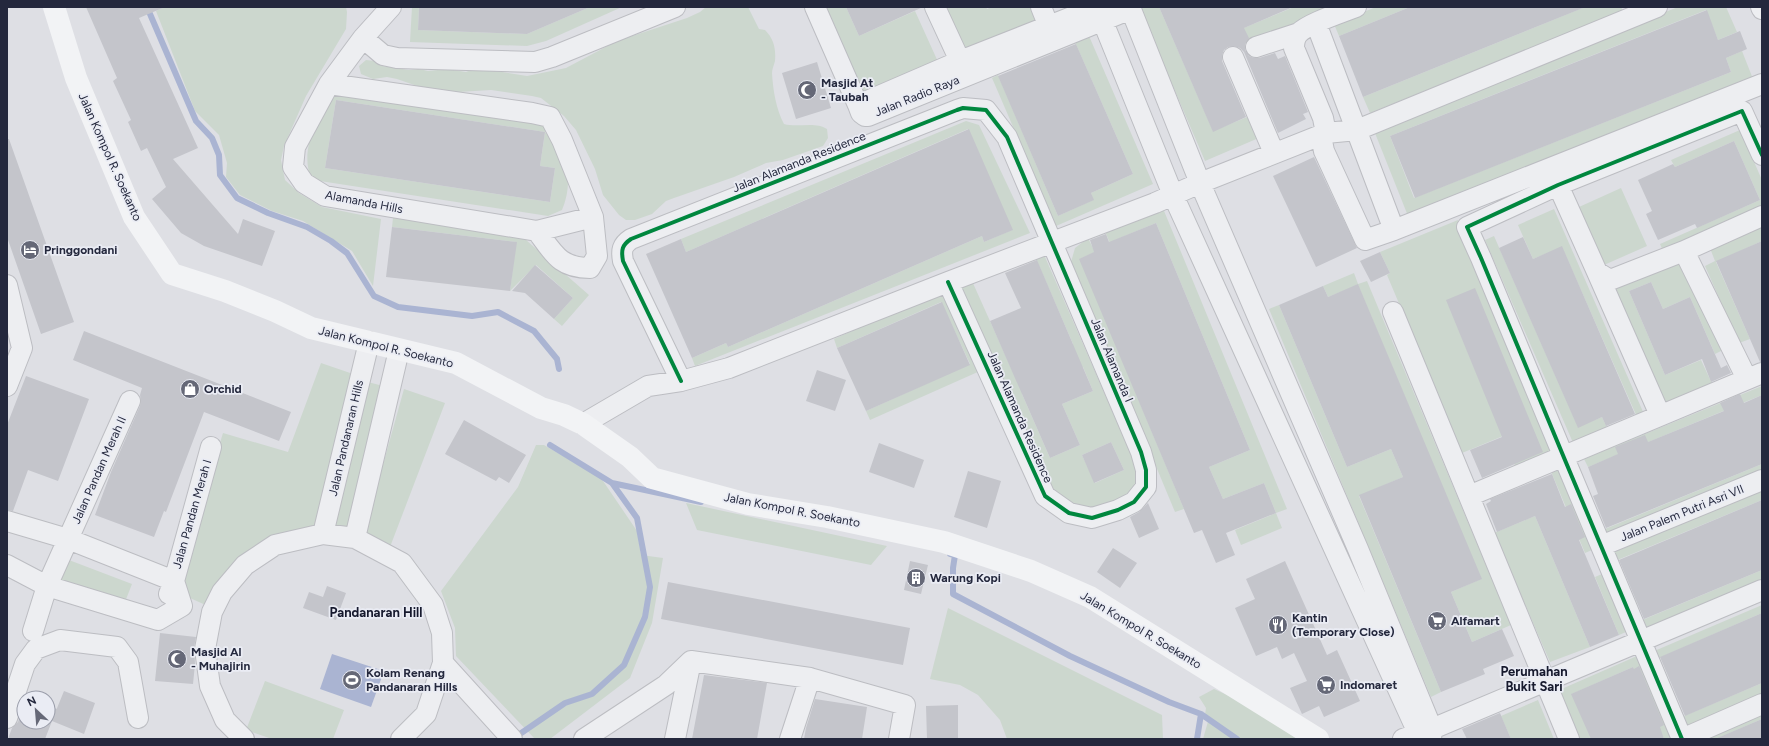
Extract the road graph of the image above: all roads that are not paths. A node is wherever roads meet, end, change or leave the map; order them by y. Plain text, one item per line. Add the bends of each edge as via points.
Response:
1 (54, 7) edge
2 (392, 7) edge
3 (675, 7) edge
4 (815, 7) edge
5 (935, 7) edge
6 (1041, 7) edge
7 (1356, 7) edge
8 (1657, 7) edge
9 (1131, 8) edge
10 (1098, 11) edge
11 (1635, 11) edge
12 (648, 12) edge
13 (1049, 27) junction
14 (1307, 28) junction
15 (363, 38) junction
16 (1256, 47) dead end
17 (1233, 57) dead end
18 (960, 62) junction
19 (329, 84) junction
20 (1762, 84) edge
21 (858, 106) junction
22 (1357, 130) junction
23 (1326, 133) junction
24 (1274, 153) junction
25 (1762, 156) edge
26 (1200, 183) junction
27 (1558, 185) junction
28 (1173, 195) junction
29 (1762, 216) edge
30 (593, 217) junction
31 (1394, 230) junction
32 (537, 231) junction
33 (1050, 243) junction
34 (1684, 250) junction
35 (1597, 272) junction
36 (948, 282) junction
37 (7, 286) edge
38 (1393, 312) dead end
39 (369, 342) junction
40 (399, 350) junction
41 (1754, 376) edge
42 (681, 381) junction
43 (7, 386) edge
44 (130, 401) dead end
45 (1660, 415) junction
46 (583, 424) junction
47 (211, 447) dead end
48 (1563, 456) junction
49 (1762, 480) edge
50 (1146, 487) joint
51 (1469, 496) junction
52 (7, 521) edge
53 (323, 534) junction
54 (355, 538) junction
55 (68, 539) junction
56 (1601, 546) junction
57 (7, 565) edge
58 (174, 581) junction
59 (47, 586) junction
60 (1762, 590) edge
61 (182, 606) junction
62 (212, 612) junction
63 (158, 620) junction
64 (32, 631) dead end
65 (1642, 641) junction
66 (691, 661) junction
67 (443, 663) junction
68 (810, 678) junction
69 (1546, 680) junction
70 (1762, 704) edge
71 (7, 718) edge
72 (138, 718) dead end
73 (507, 735) edge
74 (1422, 736) edge
75 (244, 739) edge
76 (401, 739) edge
77 (584, 739) edge
78 (675, 739) edge
79 (790, 739) edge
80 (899, 739) edge
81 (1318, 739) edge
82 (1569, 739) edge
83 (1682, 739) edge

1 - 39 main road, Jalan Kompol R. Soekanto via 76,78 134,217 172,274 232,294 310,328
2 - 15 street, Alamanda Hills
3 - 12 street
4 - 21 street
5 - 18 street
6 - 13 street
7 - 14 street
8 - 11 street
9 - 10 street, Jalan Radio Raya
9 - 26 street
10 - 13 street, Jalan Radio Raya
10 - 21 street, Jalan Radio Raya via 868,116 863,115
10 - 28 street
11 - 22 street
12 - 15 street via 552,58 535,62 397,58 383,55
13 - 18 street, Jalan Radio Raya
14 - 16 street
14 - 22 street
14 - 23 street via 1295,41 1294,48 1323,118
15 - 19 street, Alamanda Hills
17 - 24 street
18 - 21 street, Jalan Radio Raya
19 - 30 street via 550,117
19 - 32 street, Alamanda Hills via 295,147 293,167 304,183 325,196
20 - 31 street
22 - 23 street
22 - 31 street
23 - 24 street
23 - 31 street via 1322,141 1324,151 1365,240
24 - 26 street
25 - 27 street via 1742,111
26 - 28 street
26 - 74 street via 1358,550
27 - 35 street
27 - 48 street via 1467,227
28 - 33 street
28 - 74 street
29 - 34 street
30 - 32 street, Alamanda Hills
30 - 32 street via 597,256 590,268 568,265 553,253
33 - 36 street
33 - 42 street, Jalan Alamanda Residence via 1007,137 986,110 956,110 624,244 623,261
33 - 50 street, Jalan Alamanda I via 1141,452 1146,470
34 - 35 street via 1610,280
34 - 41 street
35 - 45 street
36 - 42 street via 729,368
36 - 50 street, Jalan Alamanda Residence via 1045,496 1069,513 1092,518 1134,502
37 - 43 street via 22,348
38 - 51 street
39 - 40 main road, Jalan Kompol R. Soekanto
39 - 53 street, Jalan Pandanaran Hills
40 - 46 main road, Jalan Kompol R. Soekanto via 456,363 541,408
40 - 54 street
41 - 45 street
42 - 46 street via 648,386
44 - 55 street, Jalan Pandan Merah II
45 - 48 street
46 - 81 main road, Jalan Kompol R. Soekanto via 630,457 652,478 748,504 827,517 944,542 1037,574 1090,597
47 - 58 street, Jalan Pandan Merah I
48 - 51 street
48 - 56 street
49 - 56 street, Jalan Palem Putri Asri VII
51 - 69 street
52 - 55 street
53 - 54 street
53 - 62 street via 275,545 245,565 222,592
54 - 67 street via 402,562 433,605 442,633
55 - 58 street
55 - 59 street, Jalan Pandan Merah II
56 - 65 street
57 - 59 street
58 - 61 street
58 - 63 street, Jalan Pandan Merah I
59 - 63 street
59 - 64 street
60 - 65 street
61 - 62 street
61 - 63 street
62 - 75 street via 205,649 210,686 225,720
65 - 69 street
65 - 83 street
66 - 68 street
66 - 77 street via 666,685
66 - 78 street
67 - 73 street
67 - 76 street via 426,714
68 - 79 street
68 - 80 street via 905,705
69 - 74 street
69 - 82 street
70 - 83 street
71 - 72 street via 25,664 36,649 60,640 117,647 128,662

